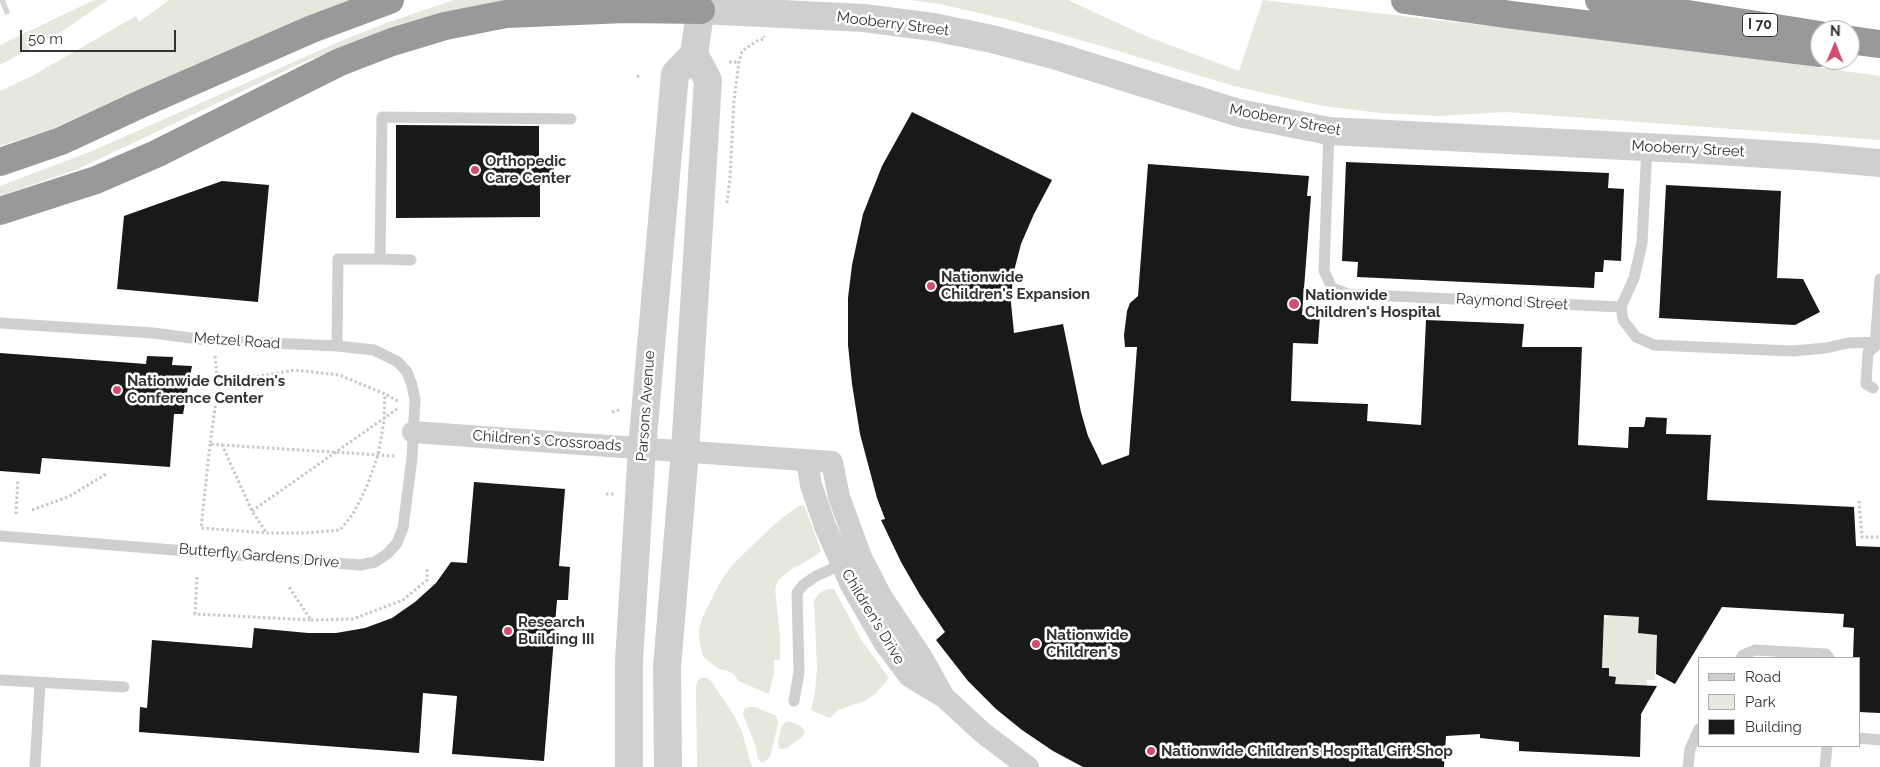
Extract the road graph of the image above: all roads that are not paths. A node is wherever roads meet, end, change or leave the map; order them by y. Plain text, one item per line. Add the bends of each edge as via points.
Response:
1 (390, 0) edge
2 (1405, 0) edge
3 (1599, 0) edge
4 (702, 5) edge
5 (1810, 33) edge
6 (1860, 41) edge
7 (1880, 44) edge
8 (1810, 51) edge
9 (694, 54) junction
10 (1860, 57) edge
11 (1880, 60) edge
12 (571, 119) dead end
13 (1330, 131) junction
14 (1647, 147) junction
15 (0, 162) edge
16 (1880, 163) edge
17 (0, 211) edge
18 (380, 259) junction
19 (411, 260) dead end
20 (1880, 279) edge
21 (1621, 308) junction
22 (0, 323) edge
23 (337, 346) junction
24 (1878, 346) edge
25 (1875, 389) edge
26 (413, 432) junction
27 (642, 448) junction
28 (685, 451) junction
29 (807, 461) junction
30 (832, 462) joint
31 (0, 536) edge
32 (851, 561) junction
33 (1742, 657) edge
34 (1829, 657) edge
35 (0, 680) edge
36 (40, 682) junction
37 (124, 687) dead end
38 (794, 701) dead end
39 (1698, 731) edge
40 (1860, 738) edge
41 (1880, 740) edge
42 (1827, 747) edge
43 (35, 767) edge
44 (629, 767) edge
45 (668, 767) edge
46 (1028, 767) edge
47 (1688, 767) edge
48 (1825, 767) edge

1 - 15 highway via 312,29 61,140
2 - 8 highway
3 - 5 highway, I 70
4 - 9 street
4 - 13 street, Mooberry Street via 933,27 992,39 1239,113
4 - 17 highway via 506,14 444,26 340,62 156,154 96,180
6 - 7 highway
9 - 27 street, Parsons Avenue via 675,74
9 - 28 street via 708,80
10 - 11 highway
12 - 18 lane via 382,117
13 - 14 street, Mooberry Street
13 - 21 lane, Raymond Street via 1324,271 1332,288 1348,294
14 - 16 street, Mooberry Street
14 - 21 lane via 1642,243 1634,278
18 - 19 lane
18 - 23 lane via 338,259
20 - 24 lane
21 - 24 lane via 1623,320 1636,337 1654,345 1792,351 1848,344
22 - 23 lane, Metzel Road via 153,333 206,340
23 - 26 lane, Metzel Road via 374,350 398,362 407,372 415,400
24 - 25 lane via 1868,352 1866,376 1866,384
26 - 27 street, Children's Crossroads
26 - 31 lane, Butterfly Gardens Drive via 403,528 397,543 375,562 360,565
27 - 28 street, Children's Crossroads
27 - 44 street, Parsons Avenue via 629,661
28 - 29 street, Children's Crossroads
28 - 45 street via 667,667
29 - 30 street, Children's Crossroads
29 - 32 street, Children's Drive via 825,526
30 - 32 street, Children's Drive via 839,497 855,544
32 - 38 lane via 816,576 802,585 797,593 799,672
32 - 46 street, Children's Drive via 851,585 885,644 909,676 944,697 983,733
33 - 34 lane via 1755,650 1826,654
35 - 36 lane
36 - 37 lane
36 - 43 lane
39 - 47 lane via 1690,749
40 - 41 lane
42 - 48 lane

